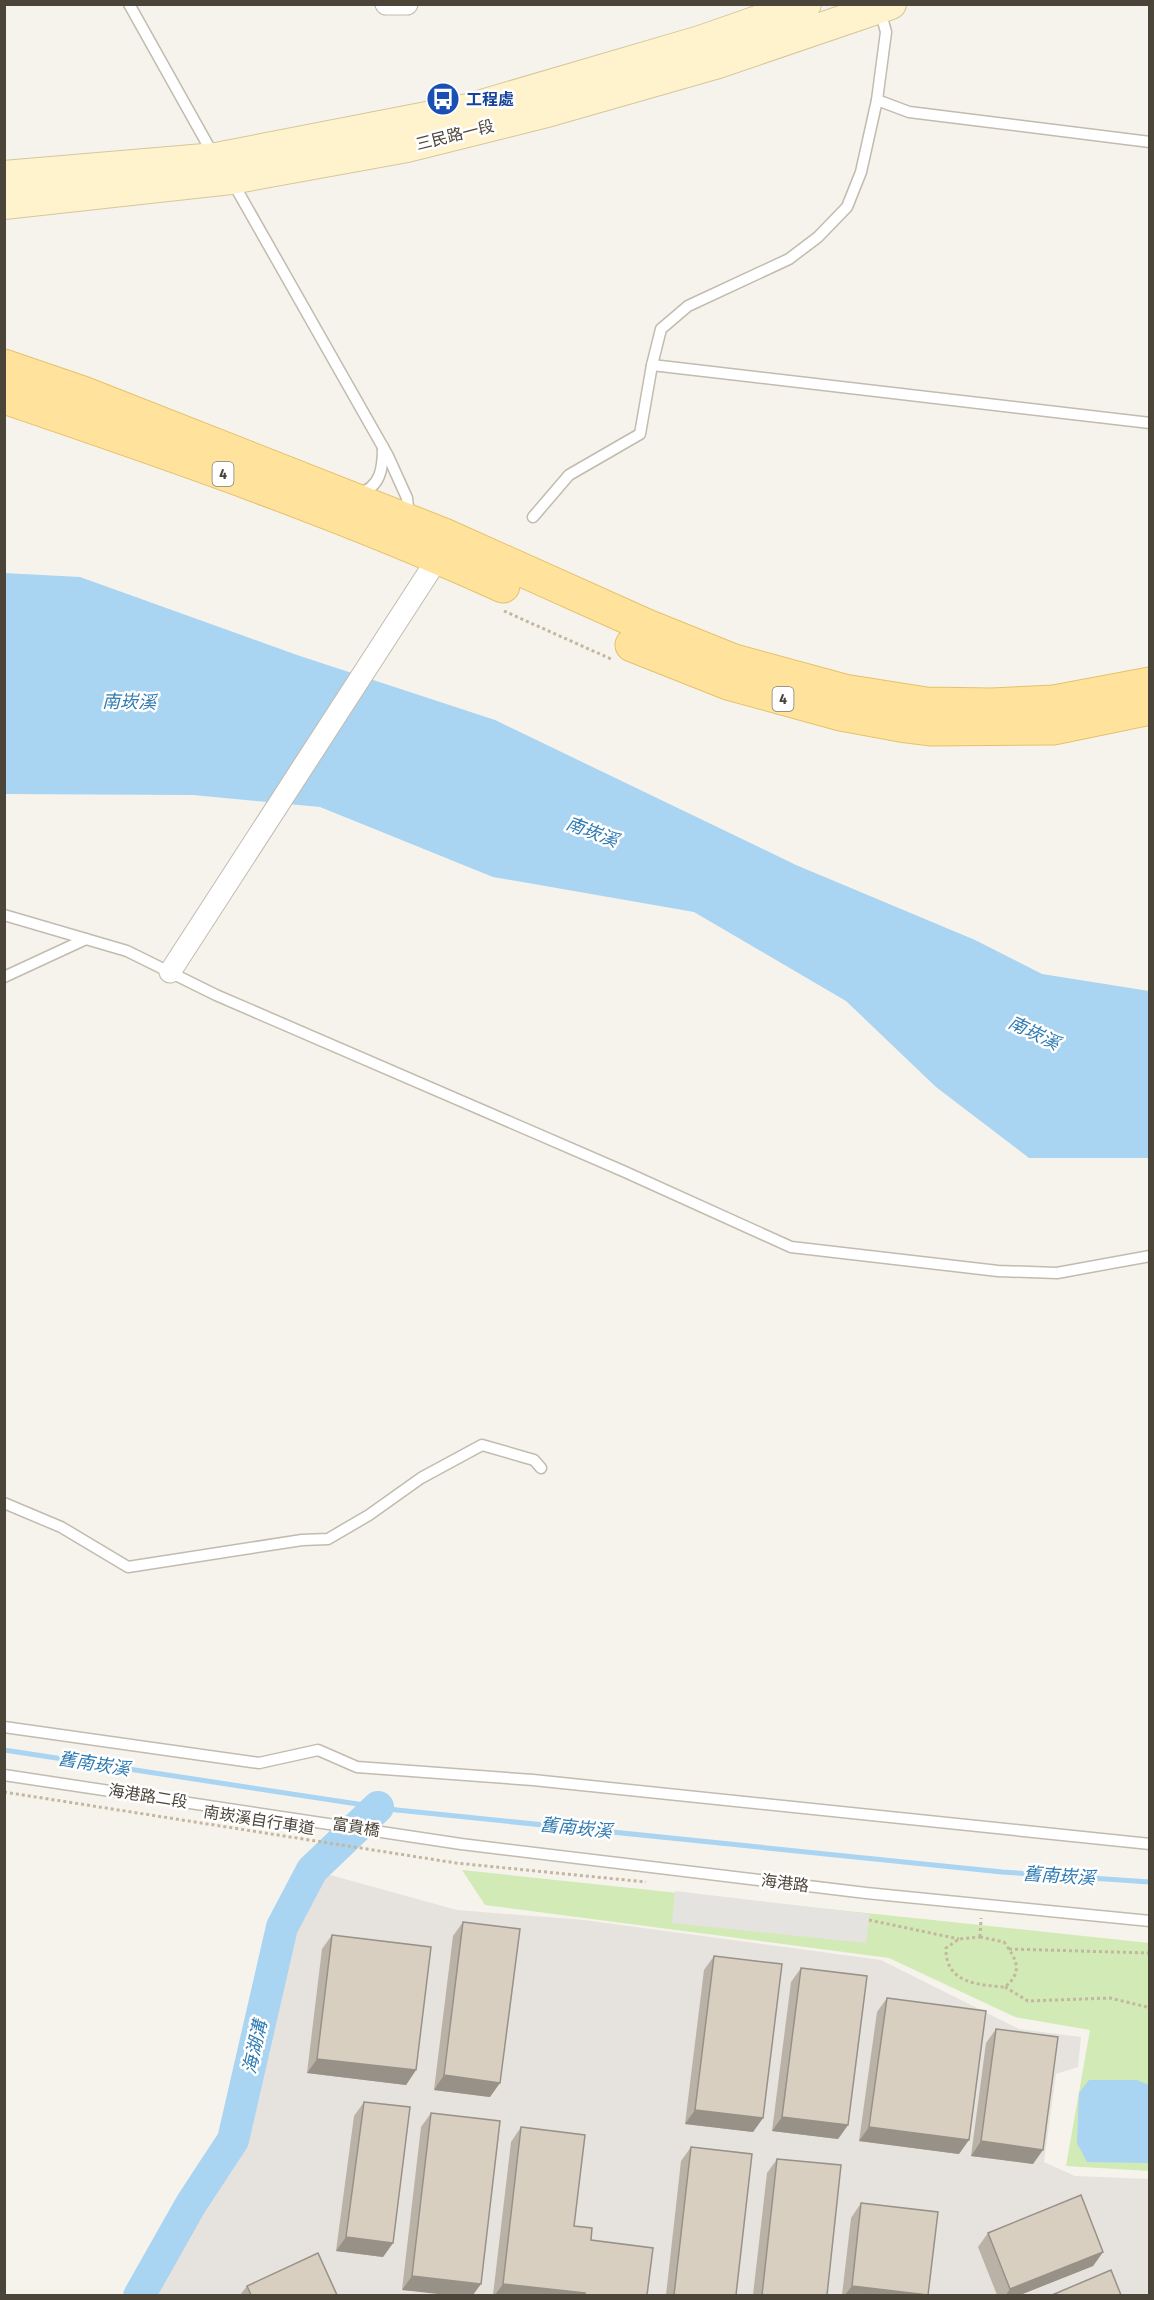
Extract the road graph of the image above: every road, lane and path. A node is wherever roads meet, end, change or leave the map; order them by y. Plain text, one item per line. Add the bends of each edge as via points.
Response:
1 (129, 4) edge
2 (386, 4) edge
3 (407, 4) edge
4 (806, 4) edge
5 (883, 6) edge
6 (877, 100) junction
7 (1149, 142) edge
8 (223, 168) junction
9 (4, 176) edge
10 (4, 204) edge
11 (652, 365) junction
12 (4, 366) edge
13 (4, 397) edge
14 (1149, 423) edge
15 (383, 447) junction
16 (346, 496) junction
17 (533, 517) dead end
18 (410, 521) junction
19 (441, 546) junction
20 (1149, 684) edge
21 (1149, 708) edge
22 (4, 915) edge
23 (86, 939) junction
24 (170, 972) junction
25 (4, 977) edge
26 (1149, 1256) edge
27 (541, 1468) dead end
28 (4, 1503) edge
29 (4, 1727) edge
30 (4, 1775) edge
31 (4, 1792) edge
32 (291, 1817) joint
33 (421, 1838) joint
34 (1149, 1844) edge
35 (403, 1855) dead end
36 (981, 1916) dead end
37 (869, 1920) dead end
38 (1149, 1921) edge
39 (980, 1937) junction
40 (959, 1939) junction
41 (1009, 1949) junction
42 (1149, 1953) edge
43 (1005, 1987) junction
44 (1149, 2010) edge

1 - 8 lane
2 - 3 street
4 - 8 street, 三民路一段 via 700,41 468,110
5 - 6 lane via 886,32
5 - 8 street, 三民路一段 via 718,63 407,147
6 - 7 lane via 909,112
6 - 11 lane via 861,172 846,207 818,237 789,259 688,306 661,329
8 - 9 street, 三民路一段
8 - 10 street, 三民路一段
8 - 15 lane
11 - 14 lane
11 - 17 lane via 640,434 569,474
12 - 16 main road, 4
13 - 19 main road, 4 via 269,491
15 - 16 lane via 382,471 374,485 365,492
15 - 18 lane via 407,498
16 - 18 main road, 4
18 - 19 main road, 4
19 - 20 main road, 4 via 734,661 844,691 926,704 991,705 1054,702
19 - 21 main road, 4 via 637,647 728,683 841,714 930,729 1053,728
19 - 24 street via 380,648
22 - 23 lane
23 - 24 lane via 127,951
23 - 25 lane
24 - 26 lane via 791,1247 998,1271 1057,1273
27 - 28 lane via 534,1460 482,1445 421,1478 328,1539 128,1567 61,1527
29 - 34 lane via 259,1763 318,1750 357,1767 533,1780
30 - 32 lane, 海港路二段
31 - 35 path, 南崁溪自行車道
32 - 33 lane, 富貴橋
33 - 38 lane, 海港路 via 866,1893
36 - 39 path
37 - 40 path
39 - 40 path
39 - 41 path via 1004,1942
40 - 43 path via 946,1948 945,1959 952,1972 975,1985
41 - 42 path
41 - 43 path via 1017,1966 1014,1979
43 - 44 path via 1029,2001 1110,1998

